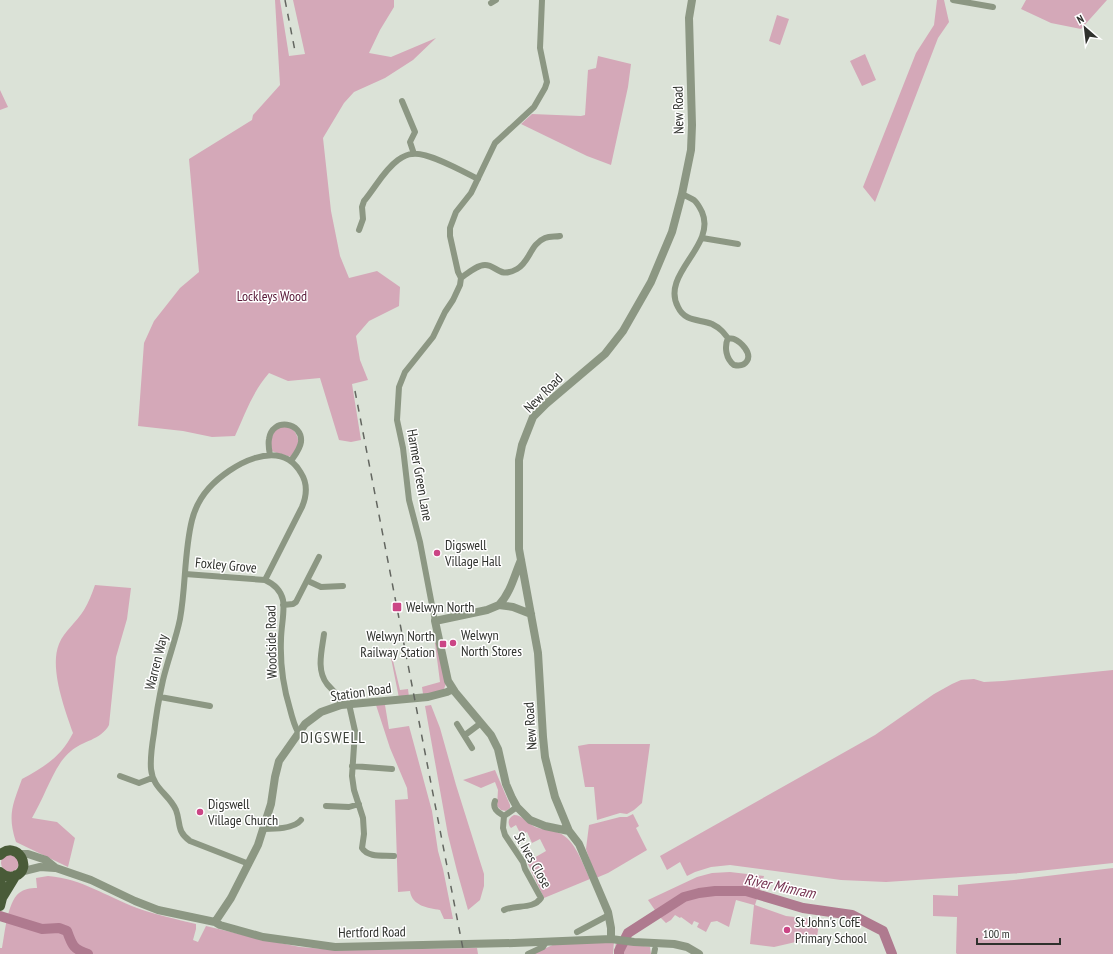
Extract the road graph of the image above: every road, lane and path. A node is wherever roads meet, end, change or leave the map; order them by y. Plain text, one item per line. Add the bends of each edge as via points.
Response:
1 (542, 0) edge
2 (692, 0) edge
3 (953, 0) edge
4 (993, 7) dead end
5 (402, 101) dead end
6 (414, 154) junction
7 (478, 179) junction
8 (682, 194) junction
9 (359, 230) dead end
10 (560, 236) dead end
11 (702, 238) junction
12 (738, 244) dead end
13 (461, 278) junction
14 (728, 338) junction
15 (270, 455) junction
16 (291, 461) junction
17 (319, 556) dead end
18 (521, 560) junction
19 (185, 574) junction
20 (266, 580) junction
21 (308, 581) junction
22 (343, 586) dead end
23 (283, 605) junction
24 (499, 605) junction
25 (531, 614) junction
26 (435, 621) junction
27 (324, 634) dead end
28 (453, 689) junction
29 (160, 697) junction
30 (345, 704) junction
31 (210, 706) dead end
32 (481, 723) junction
33 (457, 724) dead end
34 (298, 732) junction
35 (465, 735) junction
36 (472, 748) dead end
37 (352, 766) junction
38 (392, 769) dead end
39 (120, 776) dead end
40 (152, 778) junction
41 (495, 801) dead end
42 (359, 804) junction
43 (326, 806) dead end
44 (517, 807) junction
45 (504, 816) junction
46 (301, 820) dead end
47 (264, 829) junction
48 (569, 831) junction
49 (2, 852) edge
50 (20, 854) junction
51 (394, 856) dead end
52 (249, 864) junction
53 (56, 868) junction
54 (0, 873) edge
55 (18, 873) junction
56 (1, 903) edge
57 (504, 910) dead end
58 (609, 916) junction
59 (215, 922) junction
60 (578, 932) dead end
61 (611, 939) junction
62 (546, 942) junction
63 (528, 954) edge
64 (699, 954) edge

1 - 7 street via 540,48 547,82 545,88 534,107 495,143
2 - 8 street, New Road via 689,18 692,125
3 - 4 street
5 - 6 street via 414,132 410,142
6 - 7 street via 426,156
6 - 9 street via 398,160 364,202 363,219
7 - 13 street via 456,212 450,228 452,247
8 - 11 street via 696,202 702,213 705,227
8 - 18 street, New Road via 662,260 623,331 604,354 533,417 525,434 519,466
10 - 13 street via 547,237 539,241 525,262 511,272 500,272 484,265
11 - 12 street
11 - 14 street via 674,288 675,302 684,316 718,327
13 - 26 street, Harmer Green Lane via 457,292 433,337 405,372 399,387 397,420 404,450 409,500
14 - 14 street via 738,341 746,350 748,358 743,365 734,365 729,360 726,346
15 - 16 street via 281,456
15 - 16 street via 268,444 271,432 279,425 289,425 297,430 301,439 299,449
15 - 19 street, Warren Way via 233,468 217,480 204,495 192,520
16 - 20 street via 301,472 305,482 305,500
17 - 21 street
18 - 24 street via 511,589
18 - 25 street, New Road
19 - 20 street, Foxley Grove
19 - 29 street, Warren Way via 180,619
20 - 23 street, Woodside Road via 278,589
21 - 22 street via 321,587
21 - 23 street via 296,602
23 - 34 street, Woodside Road via 282,675
24 - 25 street
24 - 26 street
25 - 48 street, New Road via 538,653 545,757 555,797
26 - 28 street, Harmer Green Lane via 448,681
27 - 30 street via 321,673
28 - 30 street, Station Road via 428,696
28 - 32 street, Harmer Green Lane
29 - 31 street
29 - 40 street, Warren Way via 151,753
30 - 34 street, Station Road via 316,715
30 - 37 street via 355,731
32 - 35 street
32 - 44 street, Harmer Green Lane via 498,749 506,784
33 - 35 street
34 - 47 street, Station Road via 276,768 271,804
35 - 36 street
37 - 38 street
37 - 42 street via 354,790
39 - 40 street via 139,783
40 - 52 street via 175,808 184,837
41 - 45 street, St Ives Close via 495,810
42 - 43 street via 349,808
42 - 51 street via 364,818 363,850 371,855
44 - 45 street
44 - 48 street, Harmer Green Lane via 536,823
45 - 57 street, St Ives Close via 505,836 524,862 525,870 541,898 533,905 511,906
46 - 47 street via 291,826
47 - 52 street, Station Road
48 - 58 street via 581,847
49 - 50 main road via 13,850
50 - 53 street, Hertford Road via 46,860
50 - 55 main road via 23,865
52 - 59 street, Station Road
53 - 55 street, Hertford Road via 40,867
53 - 59 street, Hertford Road via 158,910
54 - 55 main road via 8,876
54 - 56 main road
55 - 56 main road
58 - 60 street
58 - 61 street
59 - 62 street, Hertford Road via 220,926 259,936 335,947
61 - 62 street, Hertford Road
61 - 64 street, Hertford Road via 674,944 687,947
62 - 63 street via 543,947

